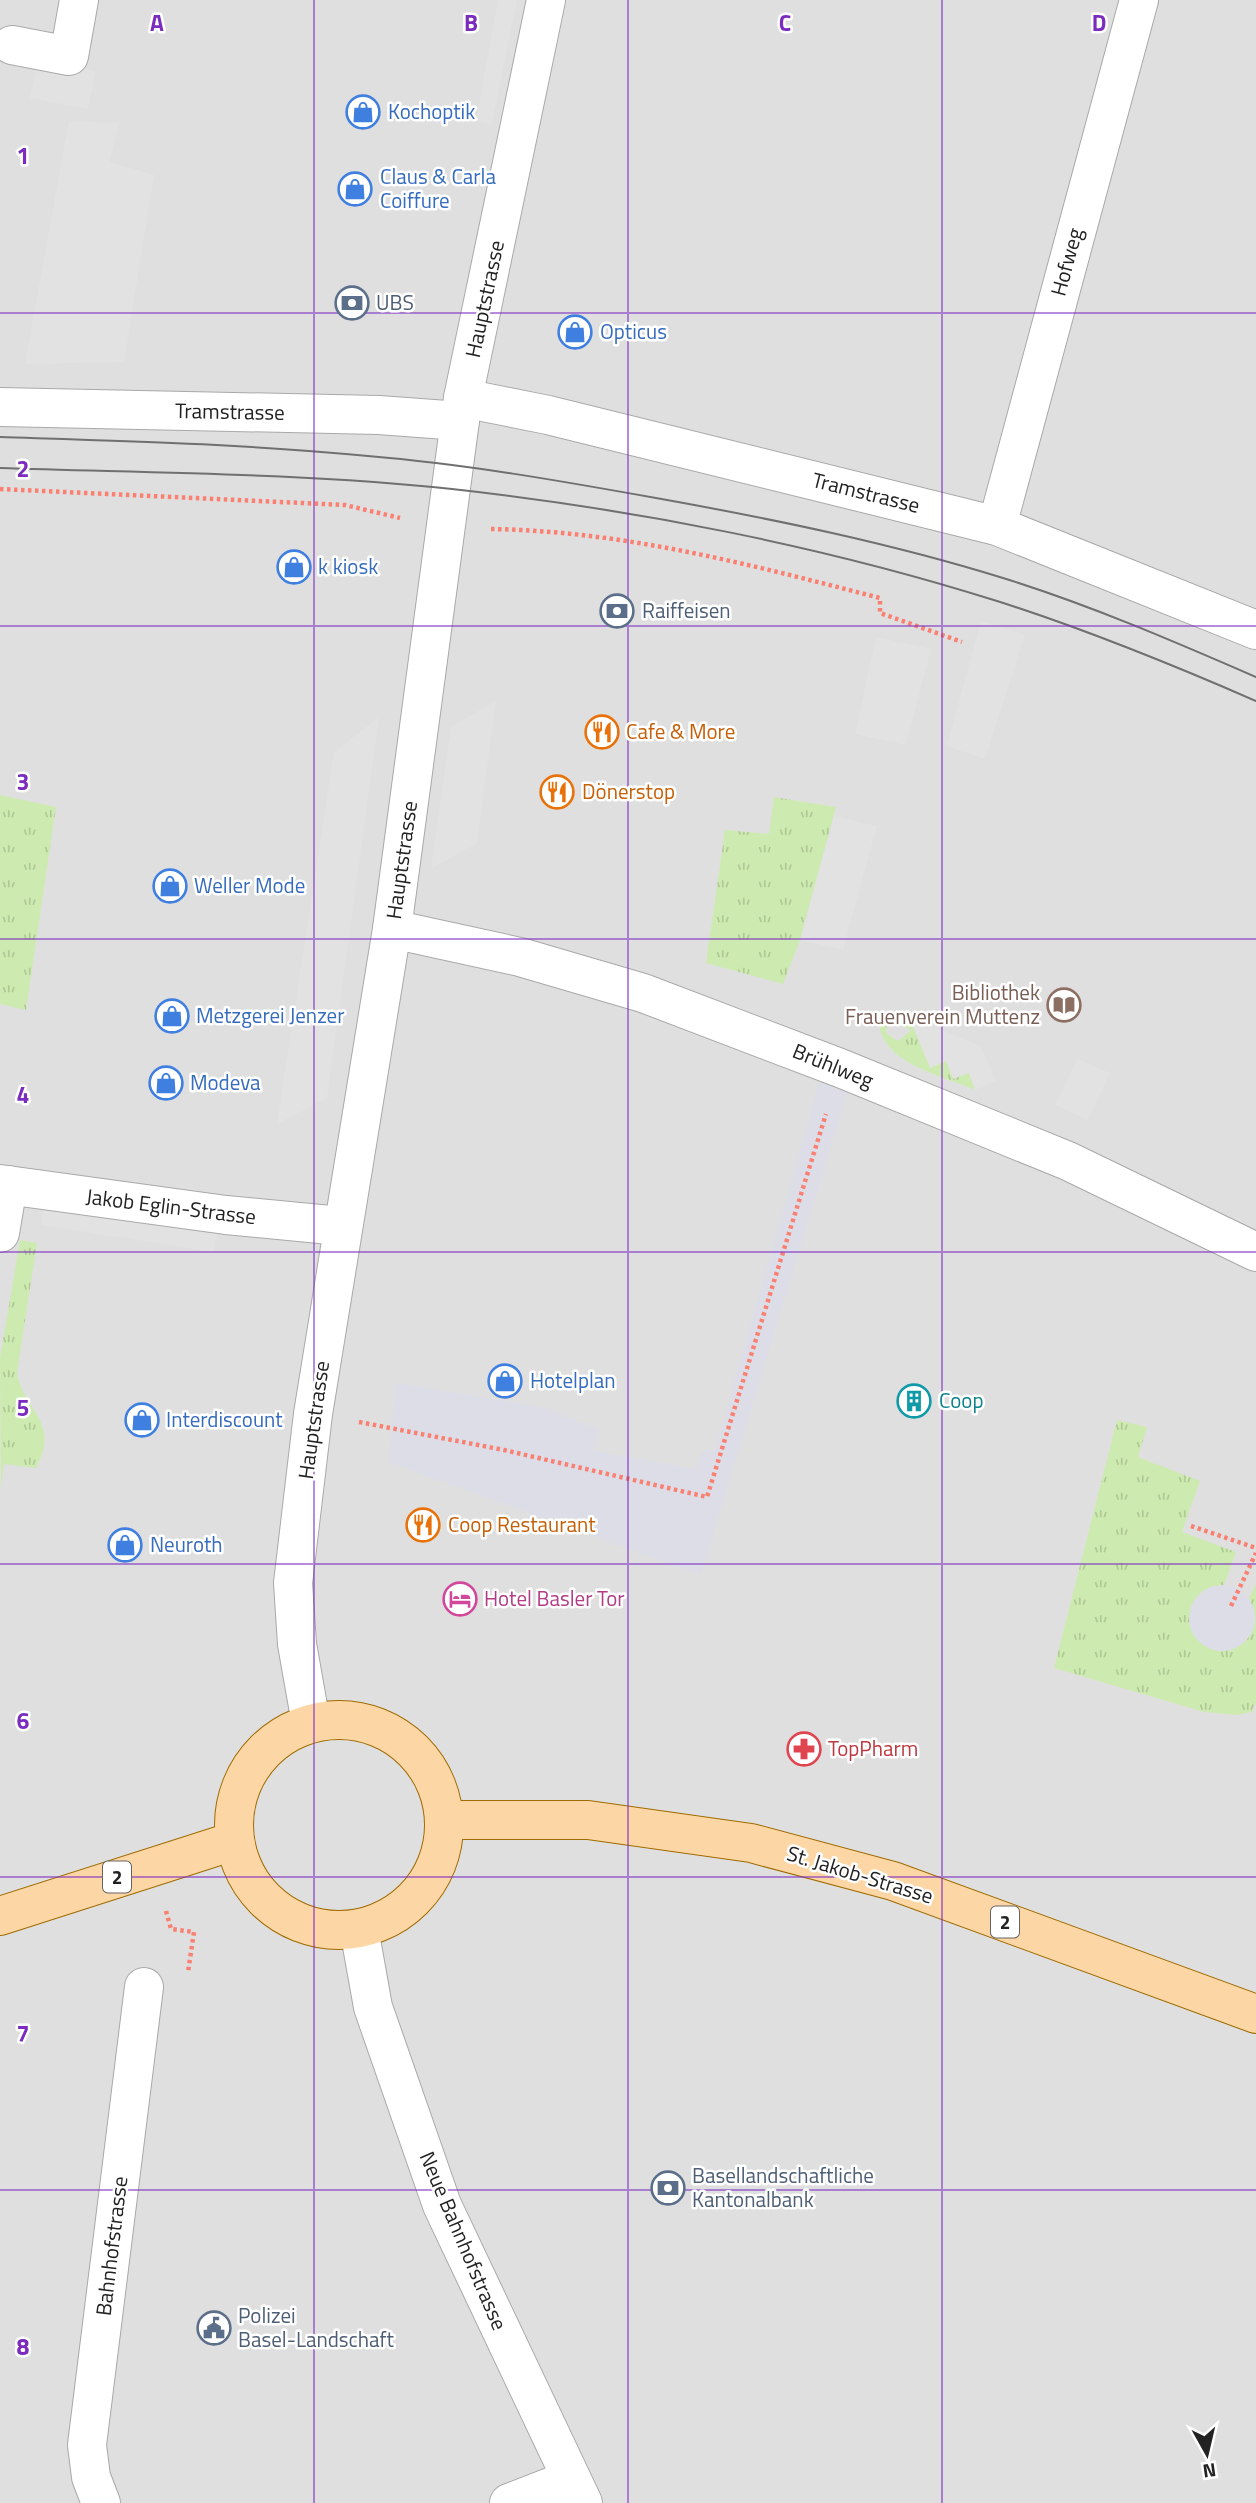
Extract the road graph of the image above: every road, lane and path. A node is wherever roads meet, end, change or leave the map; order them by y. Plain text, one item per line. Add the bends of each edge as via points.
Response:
1 (79, 0) edge
2 (546, 0) edge
3 (1139, 0) edge
4 (12, 45) dead end
5 (0, 407) edge
6 (462, 410) junction
7 (997, 526) junction
8 (1256, 630) edge
9 (392, 929) junction
10 (840, 1068) junction
11 (4, 1185) edge
12 (341, 1226) junction
13 (0, 1233) edge
14 (1256, 1252) edge
15 (313, 1414) junction
16 (1191, 1526) dead end
17 (1256, 1548) edge
18 (1256, 1553) edge
19 (1231, 1606) dead end
20 (311, 1723) junction
21 (446, 1821) junction
22 (234, 1841) junction
23 (155, 1866) junction
24 (0, 1916) edge
25 (359, 1929) junction
26 (144, 1987) joint
27 (1256, 2014) edge
28 (577, 2491) edge
29 (101, 2503) edge
30 (509, 2503) edge

1 - 4 street via 69,56
2 - 6 street, Hauptstrasse
3 - 7 street, Hofweg
5 - 6 street, Tramstrasse via 379,415
6 - 7 street, Tramstrasse via 561,418
6 - 9 street, Hauptstrasse
7 - 8 street, Tramstrasse
9 - 10 street, Brühlweg via 520,957 643,993
9 - 12 street, Hauptstrasse
10 - 14 street, Brühlweg via 1068,1161
10 - 15 path via 708,1497 504,1450
11 - 12 street, Jakob Eglin-Strasse
11 - 13 street
12 - 15 street, Hauptstrasse
15 - 20 street, Hauptstrasse via 293,1583 297,1644
16 - 17 path
18 - 19 path
20 - 21 main road via 343,1718 374,1725 402,1739 425,1762 440,1790
20 - 22 main road via 283,1735 260,1755 243,1781 234,1811
21 - 25 main road via 443,1851 431,1878 412,1902 388,1919
21 - 27 main road, St. Jakob-Strasse / 2 via 589,1820 751,1843 893,1881
22 - 23 main road, 2
22 - 25 main road via 245,1873 265,1901 283,1914 325,1930
23 - 24 main road, 2
23 - 26 path via 171,1929 194,1932 186,1987
25 - 28 street, Neue Bahnhofstrasse via 373,2007 442,2205
26 - 29 street, Bahnhofstrasse via 87,2445 90,2477
28 - 30 street

